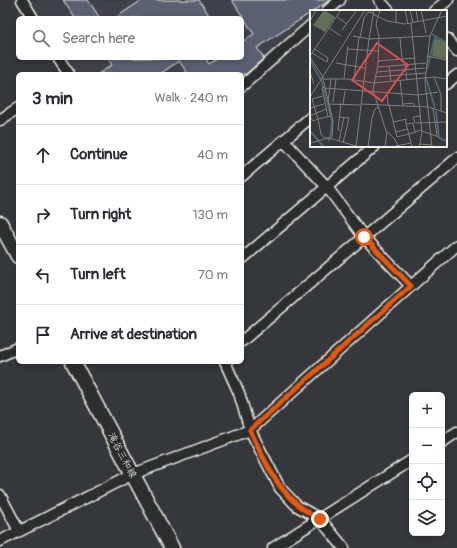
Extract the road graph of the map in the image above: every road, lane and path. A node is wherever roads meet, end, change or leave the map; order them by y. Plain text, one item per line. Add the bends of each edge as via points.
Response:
1 (22, 0) edge
2 (340, 0) edge
3 (379, 0) edge
4 (448, 0) edge
5 (328, 10) edge
6 (388, 10) edge
7 (435, 10) edge
8 (32, 16) edge
9 (310, 26) edge
10 (447, 39) edge
11 (457, 51) edge
12 (59, 60) edge
13 (66, 72) edge
14 (457, 75) edge
15 (447, 83) edge
16 (244, 84) edge
17 (16, 109) edge
18 (310, 118) edge
19 (0, 120) edge
20 (284, 141) junction
21 (374, 147) edge
22 (457, 158) edge
23 (244, 174) edge
24 (327, 187) junction
25 (0, 223) edge
26 (364, 237) junction
27 (457, 245) edge
28 (16, 252) edge
29 (244, 257) edge
30 (411, 286) junction
31 (244, 339) edge
32 (16, 349) edge
33 (0, 356) edge
34 (74, 364) edge
35 (226, 364) edge
36 (250, 430) junction
37 (456, 435) edge
38 (445, 440) edge
39 (409, 462) edge
40 (133, 474) junction
41 (0, 495) edge
42 (320, 519) junction
43 (18, 532) junction
44 (0, 541) edge
45 (172, 548) edge
46 (273, 548) edge
47 (344, 548) edge

1 - 8 street
2 - 5 street
3 - 6 street
4 - 7 street
9 - 16 street
10 - 11 street
12 - 13 street
14 - 15 street
17 - 19 street
18 - 20 street
20 - 23 street
20 - 24 street
21 - 24 street
22 - 26 street
24 - 26 street
24 - 29 street
25 - 28 main road
26 - 30 street
26 - 31 street
27 - 30 street
30 - 36 street
32 - 33 street
34 - 40 main road, 滝谷三和線
35 - 36 street via 239,393
36 - 40 street
36 - 42 street via 280,488 297,506
37 - 38 street
39 - 42 street
40 - 43 street
40 - 45 main road, 滝谷三和線
41 - 43 street
42 - 46 street
42 - 47 street
43 - 44 street

